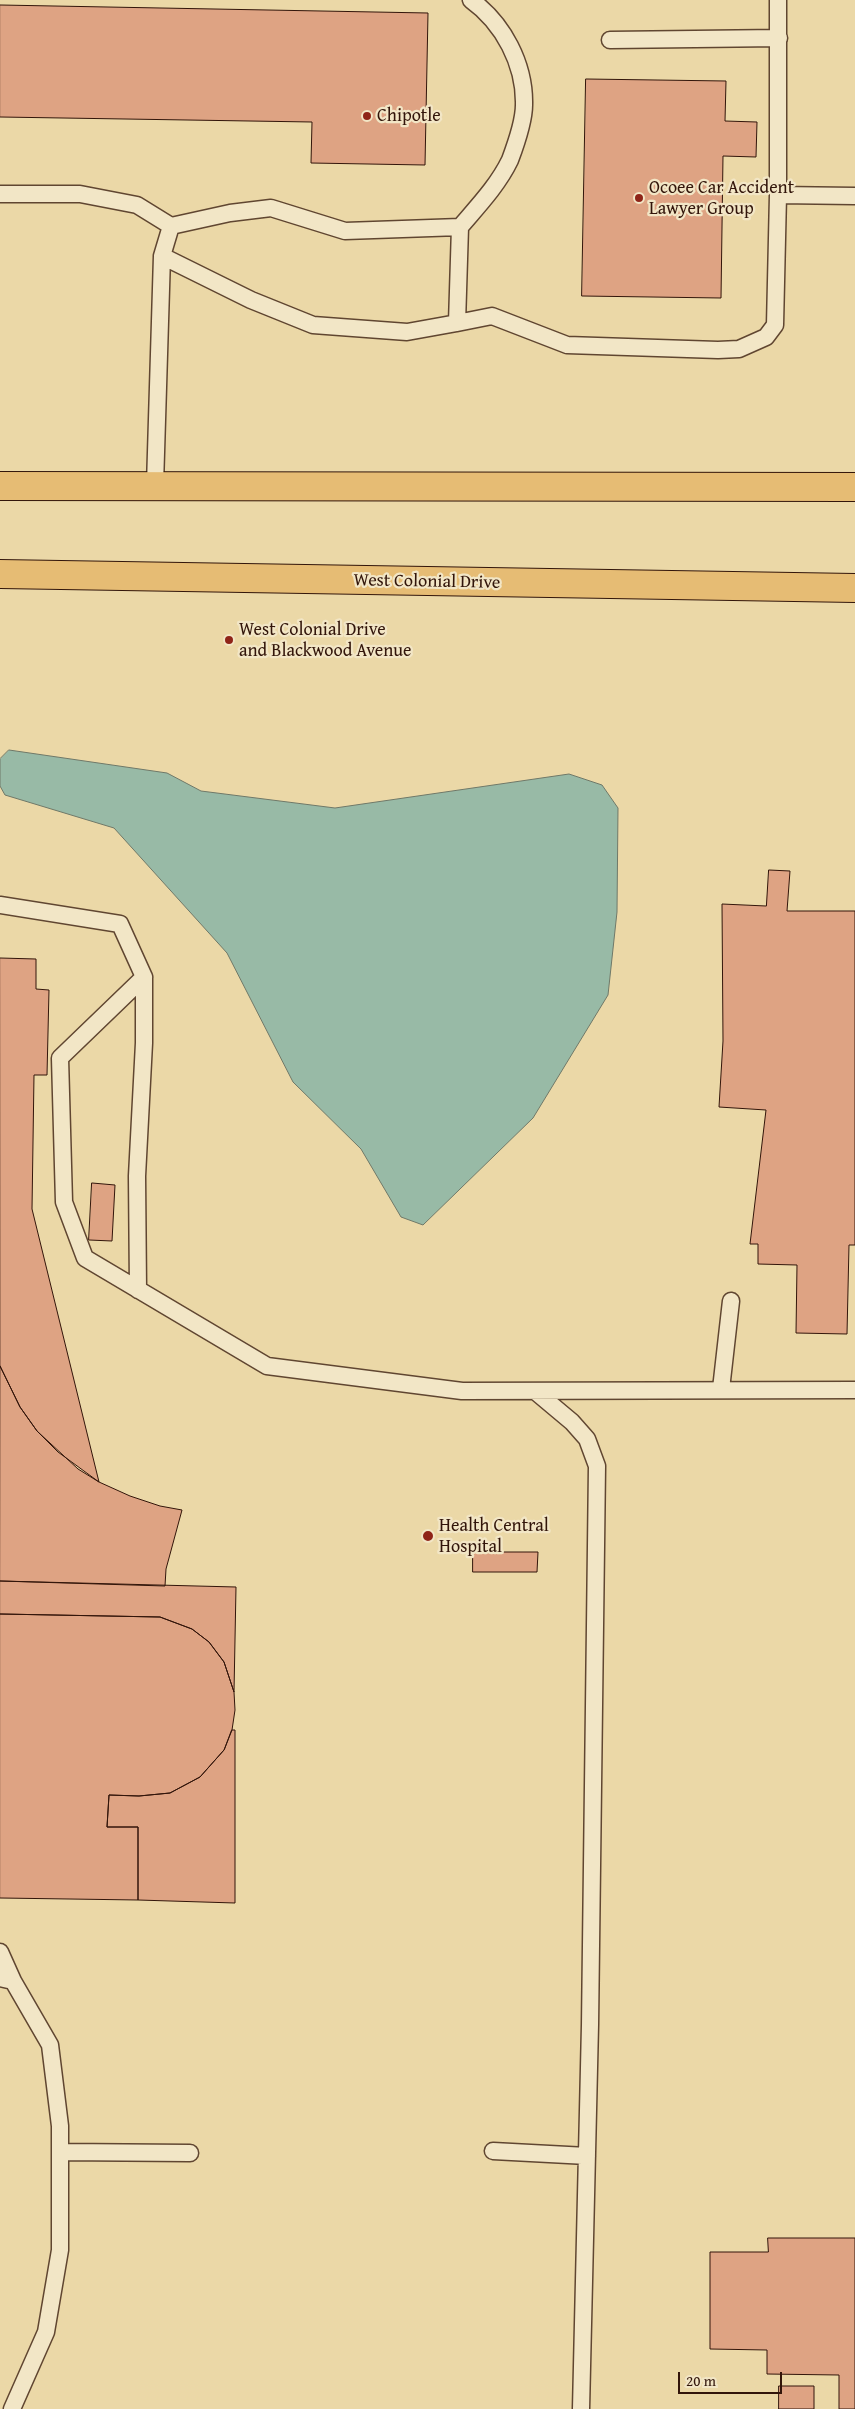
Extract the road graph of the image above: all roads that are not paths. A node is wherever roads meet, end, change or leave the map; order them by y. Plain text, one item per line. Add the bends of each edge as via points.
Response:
1 (471, 0) edge
2 (778, 0) edge
3 (779, 38) junction
4 (610, 40) dead end
5 (0, 194) edge
6 (778, 195) junction
7 (855, 196) edge
8 (171, 226) junction
9 (460, 227) junction
10 (162, 256) junction
11 (457, 322) junction
12 (155, 485) junction
13 (0, 486) edge
14 (855, 487) edge
15 (0, 574) edge
16 (855, 588) edge
17 (0, 905) edge
18 (144, 977) junction
19 (138, 1290) junction
20 (731, 1300) dead end
21 (721, 1389) junction
22 (855, 1390) edge
23 (535, 1391) junction
24 (0, 1952) edge
25 (7, 1979) edge
26 (493, 2151) dead end
27 (60, 2152) junction
28 (190, 2153) dead end
29 (587, 2156) junction
30 (12, 2409) edge
31 (580, 2409) edge

1 - 9 lane via 498,27 514,53 522,81 524,106 509,160 489,192
2 - 3 lane
3 - 4 lane
3 - 6 lane
5 - 8 lane via 90,196 137,205
6 - 7 lane
6 - 11 lane via 776,325 766,337 739,349 567,345 492,316
8 - 9 lane via 271,208 345,231
8 - 10 lane
9 - 11 lane
10 - 11 lane via 251,300 313,325 407,332
10 - 12 lane
12 - 13 highway
12 - 14 highway
15 - 16 highway, West Colonial Drive
17 - 18 lane via 120,924
18 - 19 lane via 137,1176
18 - 19 lane via 60,1058 64,1202 85,1258
19 - 23 lane via 267,1366 462,1391
20 - 21 lane
21 - 22 lane
21 - 23 lane
23 - 29 lane via 586,1438 597,1466
24 - 25 lane
25 - 27 lane via 50,2045
26 - 29 lane
27 - 28 lane
27 - 30 lane via 60,2250 46,2332
29 - 31 lane

